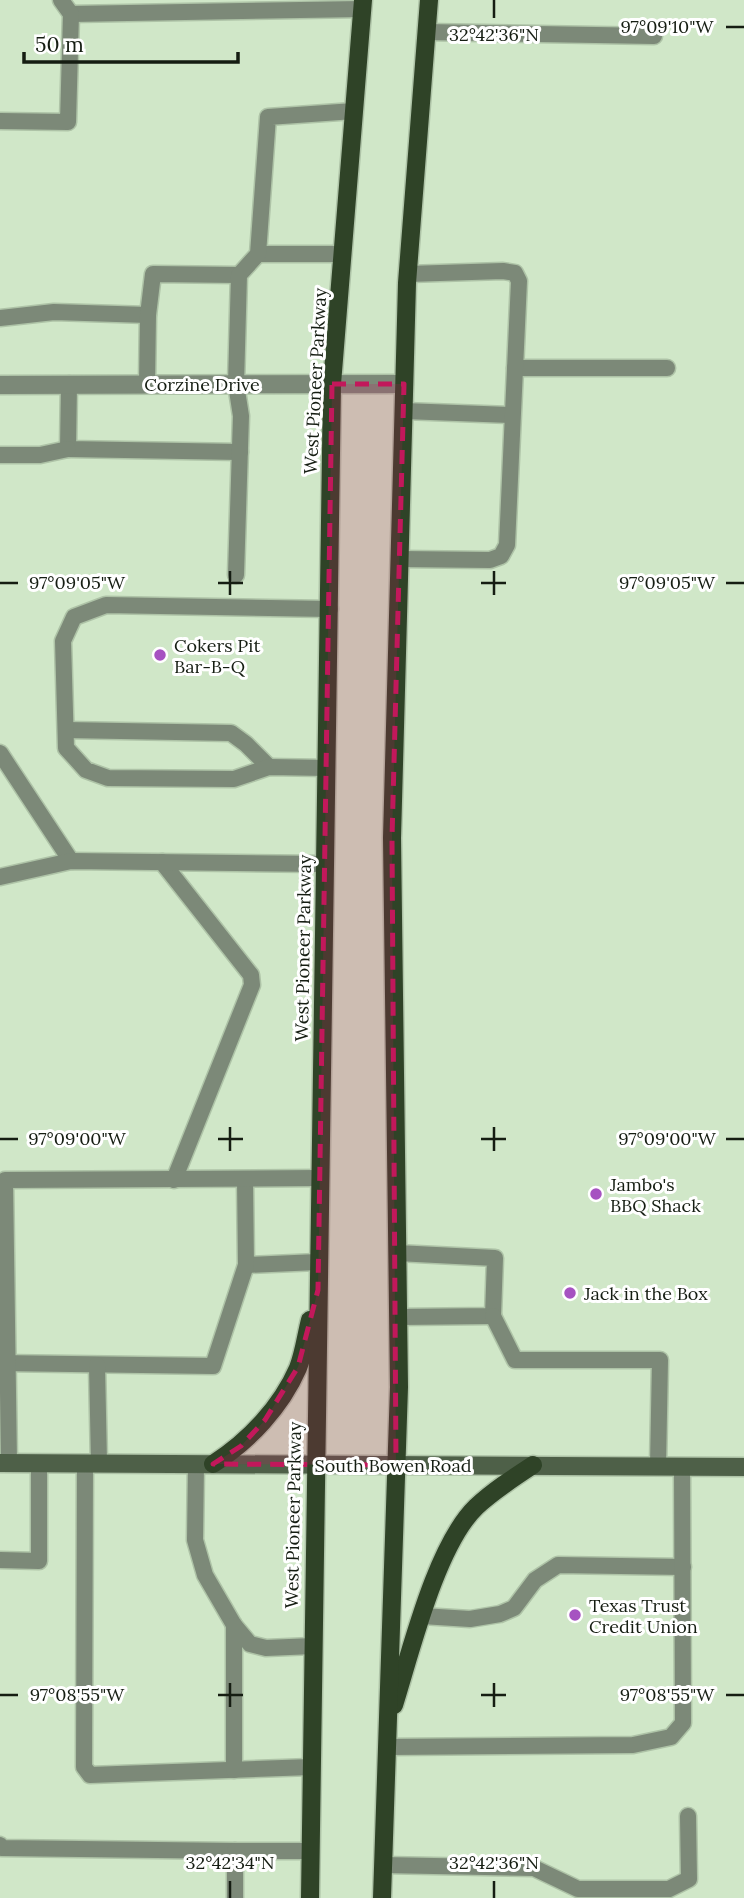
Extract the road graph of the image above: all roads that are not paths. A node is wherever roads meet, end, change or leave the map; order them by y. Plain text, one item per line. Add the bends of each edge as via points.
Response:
1 (61, 0) edge
2 (429, 0) edge
3 (363, 5) edge
4 (71, 15) junction
5 (426, 32) junction
6 (654, 36) dead end
7 (354, 111) junction
8 (0, 121) edge
9 (258, 254) junction
10 (343, 254) junction
11 (408, 274) junction
12 (239, 275) junction
13 (148, 315) junction
14 (0, 318) edge
15 (515, 368) junction
16 (667, 368) dead end
17 (69, 384) junction
18 (147, 384) junction
19 (236, 384) junction
20 (332, 384) junction
21 (404, 384) junction
22 (0, 385) edge
23 (404, 411) junction
24 (512, 415) junction
25 (68, 449) junction
26 (240, 452) junction
27 (0, 456) edge
28 (400, 559) junction
29 (236, 575) dead end
30 (330, 609) junction
31 (66, 730) junction
32 (0, 753) edge
33 (269, 767) junction
34 (327, 768) junction
35 (71, 861) junction
36 (162, 862) junction
37 (325, 864) junction
38 (0, 877) edge
39 (320, 1178) junction
40 (174, 1180) junction
41 (245, 1180) junction
42 (397, 1253) junction
43 (318, 1262) junction
44 (246, 1265) junction
45 (318, 1290) junction
46 (493, 1316) junction
47 (398, 1317) junction
48 (4, 1363) edge
49 (97, 1365) junction
50 (4, 1463) edge
51 (39, 1463) junction
52 (92, 1464) junction
53 (205, 1464) junction
54 (314, 1465) junction
55 (396, 1465) junction
56 (533, 1465) junction
57 (658, 1466) junction
58 (682, 1467) junction
59 (744, 1467) edge
60 (0, 1560) edge
61 (683, 1567) junction
62 (422, 1616) junction
63 (234, 1625) junction
64 (313, 1646) junction
65 (387, 1725) junction
66 (387, 1747) junction
67 (311, 1766) junction
68 (234, 1770) junction
69 (688, 1816) dead end
70 (0, 1845) edge
71 (235, 1851) junction
72 (310, 1851) junction
73 (383, 1866) junction
74 (235, 1898) edge
75 (310, 1898) edge
76 (382, 1898) edge

1 - 4 lane
2 - 5 main road
3 - 4 lane
3 - 7 main road, West Pioneer Parkway
4 - 8 lane via 68,122
5 - 6 lane
5 - 11 main road
7 - 9 lane via 268,117
7 - 10 main road, West Pioneer Parkway
9 - 10 lane
9 - 12 lane
10 - 20 main road, West Pioneer Parkway
11 - 15 lane via 515,273 519,282
11 - 21 main road
12 - 13 lane via 153,274
12 - 19 lane
13 - 14 lane via 54,312
13 - 18 lane
15 - 16 lane
15 - 24 lane
17 - 18 street, Corzine Drive
17 - 22 street, Corzine Drive
17 - 25 lane
18 - 19 street, Corzine Drive
19 - 20 street, Corzine Drive
19 - 26 lane
20 - 21 street, Corzine Drive
20 - 30 main road, West Pioneer Parkway
21 - 23 main road
23 - 24 lane
23 - 28 main road
24 - 28 lane via 507,545 501,556 490,560
25 - 26 lane
25 - 27 lane
26 - 29 lane
28 - 42 main road via 392,838
30 - 31 lane via 106,605 74,617 64,641
30 - 34 main road, West Pioneer Parkway
31 - 33 lane via 231,733
31 - 33 lane via 66,748 86,770 108,778 234,779
32 - 35 lane
33 - 34 lane
34 - 37 main road, West Pioneer Parkway
35 - 36 lane
35 - 38 lane
36 - 37 lane
36 - 40 lane via 251,975 252,985
37 - 39 main road, West Pioneer Parkway
39 - 41 lane
39 - 43 main road, West Pioneer Parkway
40 - 41 lane
40 - 48 lane via 5,1180
41 - 44 lane
42 - 46 lane via 495,1258
42 - 47 main road
43 - 44 lane
43 - 45 main road, West Pioneer Parkway
44 - 49 lane via 213,1366
45 - 53 main road via 298,1367 265,1420 241,1446
45 - 54 main road, West Pioneer Parkway
46 - 47 lane
46 - 57 lane via 515,1360 660,1360
47 - 55 main road
48 - 49 lane
48 - 50 lane
49 - 52 lane
50 - 51 main road, South Bowen Road
51 - 52 main road, South Bowen Road
51 - 60 lane via 39,1561
52 - 53 main road, South Bowen Road
52 - 68 lane via 85,1558 84,1766 90,1774
53 - 54 main road, South Bowen Road
53 - 63 lane via 195,1539 205,1575
54 - 55 main road, South Bowen Road
54 - 64 main road, West Pioneer Parkway
55 - 56 main road, South Bowen Road
55 - 65 main road
56 - 57 main road, South Bowen Road
56 - 62 main road via 475,1508 450,1545
57 - 58 main road, South Bowen Road
58 - 59 main road, South Bowen Road
58 - 61 lane
61 - 62 lane via 558,1565 535,1580 514,1608 500,1614 470,1619
61 - 66 lane via 683,1723 671,1737 633,1745
62 - 65 main road
63 - 64 lane via 250,1644
63 - 68 lane
64 - 67 main road, West Pioneer Parkway
65 - 66 main road
66 - 73 main road
67 - 68 lane
67 - 72 main road, West Pioneer Parkway
69 - 73 lane via 689,1880 669,1889 578,1889 534,1868
70 - 71 lane
71 - 72 lane
71 - 74 lane
72 - 75 main road, West Pioneer Parkway
73 - 76 main road

